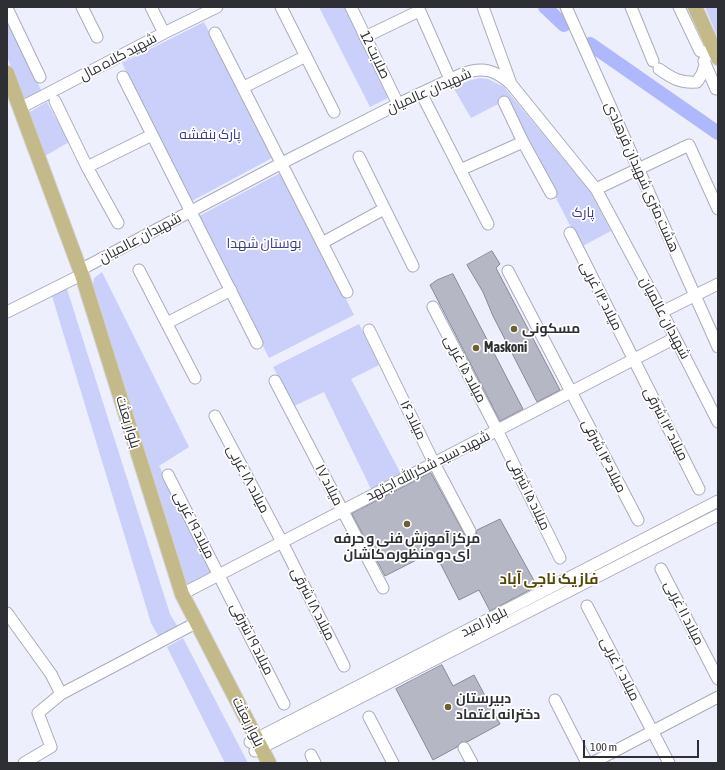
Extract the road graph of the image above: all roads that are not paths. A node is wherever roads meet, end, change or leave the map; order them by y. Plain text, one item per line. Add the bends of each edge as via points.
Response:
1 (82, 7) edge
2 (151, 7) edge
3 (217, 7) edge
4 (281, 7) edge
5 (351, 7) edge
6 (483, 7) edge
7 (566, 7) edge
8 (631, 7) edge
9 (679, 7) edge
10 (696, 7) edge
11 (7, 8) edge
12 (418, 9) edge
13 (164, 33) junction
14 (215, 33) dead end
15 (97, 37) dead end
16 (365, 37) junction
17 (700, 51) junction
18 (306, 56) junction
19 (718, 57) edge
20 (705, 65) junction
21 (7, 73) edge
22 (40, 77) dead end
23 (123, 77) dead end
24 (450, 79) junction
25 (511, 84) junction
26 (244, 87) junction
27 (716, 89) dead end
28 (421, 93) junction
29 (7, 95) edge
30 (55, 101) dead end
31 (504, 102) dead end
32 (398, 104) junction
33 (20, 108) junction
34 (334, 112) dead end
35 (152, 135) junction
36 (523, 142) junction
37 (359, 157) dead end
38 (282, 163) junction
39 (87, 167) junction
40 (639, 169) junction
41 (460, 170) junction
42 (596, 189) junction
43 (551, 193) dead end
44 (384, 209) junction
45 (718, 209) edge
46 (190, 211) junction
47 (118, 223) dead end
48 (488, 224) dead end
49 (570, 233) dead end
50 (322, 242) junction
51 (413, 266) dead end
52 (139, 270) dead end
53 (508, 271) dead end
54 (77, 274) junction
55 (718, 284) edge
56 (231, 290) junction
57 (347, 292) dead end
58 (695, 296) junction
59 (433, 307) dead end
60 (7, 312) edge
61 (662, 312) junction
62 (167, 323) junction
63 (369, 330) dead end
64 (675, 338) junction
65 (257, 343) dead end
66 (718, 346) edge
67 (633, 359) junction
68 (195, 378) dead end
69 (275, 381) dead end
70 (571, 392) junction
71 (215, 416) dead end
72 (718, 422) edge
73 (497, 430) junction
74 (434, 463) junction
75 (168, 475) dead end
76 (699, 489) dead end
77 (718, 501) edge
78 (342, 511) junction
79 (718, 515) edge
80 (638, 520) dead end
81 (470, 531) dead end
82 (282, 542) junction
83 (560, 558) dead end
84 (661, 569) dead end
85 (219, 574) junction
86 (383, 588) dead end
87 (182, 594) junction
88 (588, 606) dead end
89 (7, 613) edge
90 (190, 626) junction
91 (485, 628) junction
92 (344, 666) dead end
93 (718, 679) edge
94 (61, 694) junction
95 (718, 697) edge
96 (555, 700) dead end
97 (284, 704) dead end
98 (369, 717) dead end
99 (652, 732) junction
100 (464, 748) dead end
101 (257, 749) edge
102 (24, 763) edge
103 (269, 763) edge
104 (393, 763) edge
105 (472, 763) edge
106 (587, 763) edge
107 (592, 763) edge
108 (669, 763) edge

1 - 15 street
2 - 13 street
3 - 13 street, شهید کلاه مال
4 - 18 street
5 - 16 street, صلابت 12
6 - 25 street
7 - 40 street, هشت متری شهیدان فرهادی
8 - 20 street via 656,65 675,80 697,82
9 - 17 street
10 - 19 main road
11 - 22 street
12 - 16 street
12 - 24 street
13 - 33 street, شهید کلاه مال
14 - 26 street
16 - 32 street, صلابت 12
17 - 19 street
17 - 20 street
18 - 26 street
18 - 34 street
20 - 27 street
21 - 33 main road, بلوار بعثت
23 - 35 street
24 - 25 street, شهیدان عالمیان via 472,70 487,70
24 - 28 street, شهیدان عالمیان
25 - 42 street, شهیدان عالمیان
26 - 38 street
28 - 32 street, شهیدان عالمیان
28 - 41 street
29 - 54 main road, بلوار بعثت
30 - 39 street
31 - 36 street
32 - 38 street, شهیدان عالمیان
33 - 54 main road, بلوار بعثت
35 - 39 street
35 - 46 street
36 - 41 street
36 - 43 street
37 - 44 street
38 - 46 street, شهیدان عالمیان
38 - 50 street
39 - 47 street
40 - 42 street
40 - 45 street via 689,145
40 - 58 street, هشت متری شهیدان فرهادی
41 - 48 street
42 - 61 street, شهیدان عالمیان
44 - 50 street
44 - 51 street
46 - 54 street, شهیدان عالمیان
46 - 56 street
49 - 67 street, میلاد ۱۳ غربی
50 - 57 street
52 - 62 street
53 - 70 street, میلاد ۱۴ شرقی
54 - 60 street, شهیدان عالمیان
54 - 87 main road, بلوار بعثت
54 - 90 main road, بلوار بعثت via 175,597
55 - 58 street
56 - 62 street
56 - 65 street
58 - 61 street
58 - 66 street, هشت متری شهیدان فرهادی
59 - 73 street, میلاد ۱۵ غربی
61 - 64 street, شهیدان عالمیان
62 - 68 street
63 - 74 street, میلاد ۱۶
64 - 67 street, شهید سید شکرالله اجتهد
64 - 72 street, شهیدان عالمیان
67 - 70 street, شهید سید شکرالله اجتهد
67 - 76 street, میلاد ۱۳ شرقی
69 - 78 street, میلاد ۱۷
70 - 73 street, شهید سید شکرالله اجتهد
70 - 80 street, میلاد ۱۴ شرقی
71 - 82 street, میلاد ۱۸ غربی
73 - 74 street, شهید سید شکرالله اجتهد
73 - 83 street, میلاد ۱۵ شرقی
74 - 78 street, شهید سید شکرالله اجتهد
74 - 81 street, میلاد ۱۶
75 - 85 street, میلاد ۱۹ غربی
77 - 91 street, بلوار امید
78 - 82 street, شهید سید شکرالله اجتهد
78 - 86 street, میلاد ۱۷
79 - 91 street, بلوار امید
82 - 85 street, شهید سید شکرالله اجتهد
82 - 92 street, میلاد ۱۸ شرقی
84 - 93 street, میلاد ۱۱ غربی
85 - 87 street, شهید سید شکرالله اجتهد
85 - 97 street, میلاد ۱۹ شرقی
87 - 101 main road, بلوار بعثت
88 - 99 street, میلاد ۱۰ غربی
89 - 94 street via 51,674
90 - 94 street
90 - 101 main road, بلوار بعثت
91 - 101 street, بلوار امید
94 - 102 street via 38,713 51,747
95 - 99 street
96 - 106 street
98 - 104 street
99 - 107 street
99 - 108 street, میلاد ۱۰ غربی
100 - 105 street
101 - 103 main road, بلوار بعثت

